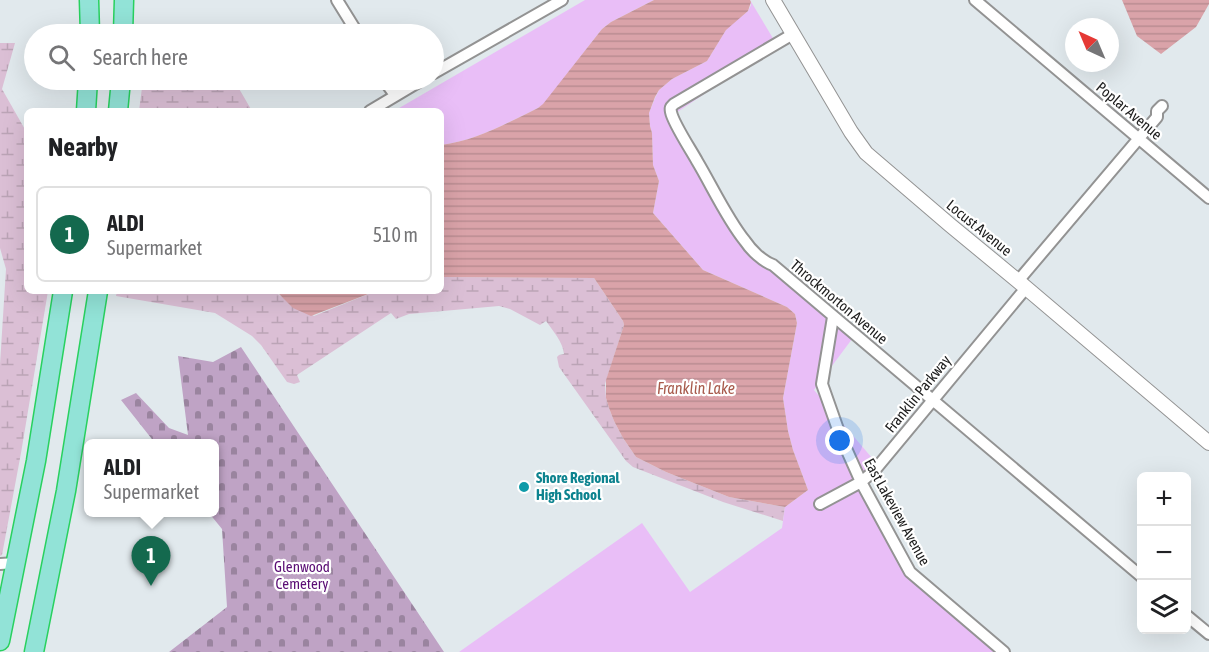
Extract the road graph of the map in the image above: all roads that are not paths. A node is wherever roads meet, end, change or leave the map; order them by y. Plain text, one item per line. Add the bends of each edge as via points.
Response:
1 (89, 0) edge
2 (124, 0) edge
3 (337, 0) edge
4 (562, 0) edge
5 (773, 0) edge
6 (975, 0) edge
7 (90, 24) edge
8 (123, 24) edge
9 (352, 24) edge
10 (793, 34) junction
11 (444, 67) edge
12 (87, 90) edge
13 (119, 90) edge
14 (391, 90) edge
15 (404, 90) edge
16 (395, 95) junction
17 (1162, 105) dead end
18 (86, 108) edge
19 (118, 108) edge
20 (375, 108) edge
21 (1138, 138) junction
22 (1209, 198) edge
23 (1022, 284) junction
24 (63, 294) edge
25 (99, 294) edge
26 (833, 317) junction
27 (932, 400) junction
28 (1209, 443) edge
29 (861, 482) junction
30 (820, 504) dead end
31 (8, 563) edge
32 (1137, 573) edge
33 (1191, 619) edge
34 (1209, 634) edge
35 (0, 640) edge
36 (34, 652) edge
37 (1004, 652) edge

1 - 7 highway
2 - 8 highway
3 - 9 street
4 - 11 street
5 - 10 street, Locust Avenue
6 - 21 street, Poplar Avenue
10 - 23 street, Locust Avenue via 866,153
10 - 26 street, Throckmorton Avenue via 674,104 670,110 744,241
12 - 18 highway
13 - 19 highway
14 - 16 street
15 - 16 street
16 - 20 street
17 - 21 street, Franklin Parkway via 1157,117
21 - 22 street, Poplar Avenue
21 - 23 street, Franklin Parkway
23 - 27 street, Franklin Parkway
23 - 28 street, Locust Avenue
24 - 31 highway via 43,421
25 - 36 highway
26 - 27 street, Throckmorton Avenue
26 - 29 street, East Lakeview Avenue via 822,384
27 - 29 street, Franklin Parkway
27 - 32 street, Throckmorton Avenue
29 - 30 street, Franklin Parkway
29 - 37 street, East Lakeview Avenue via 910,572
31 - 35 highway
33 - 34 street

